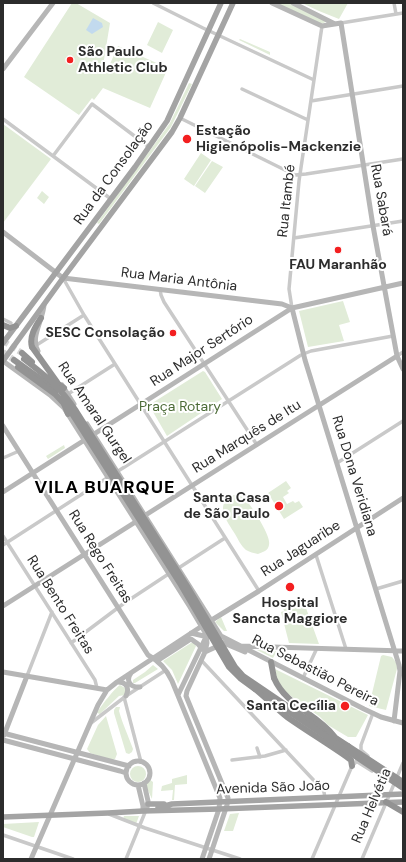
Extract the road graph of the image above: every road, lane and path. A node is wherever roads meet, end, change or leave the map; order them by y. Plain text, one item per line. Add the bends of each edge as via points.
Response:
1 (53, 3) edge
2 (153, 3) edge
3 (221, 3) edge
4 (233, 3) edge
5 (272, 3) edge
6 (293, 3) edge
7 (394, 3) edge
8 (158, 4) edge
9 (403, 13) edge
10 (396, 14) junction
11 (339, 24) junction
12 (322, 26) junction
13 (208, 31) junction
14 (218, 35) junction
15 (3, 69) edge
16 (314, 80) junction
17 (403, 86) edge
18 (242, 89) dead end
19 (351, 94) junction
20 (311, 101) junction
21 (180, 118) junction
22 (3, 119) edge
23 (308, 120) junction
24 (149, 147) junction
25 (53, 156) junction
26 (403, 159) edge
27 (363, 165) junction
28 (300, 175) junction
29 (111, 199) junction
30 (403, 220) edge
31 (372, 226) junction
32 (3, 232) edge
33 (294, 238) junction
34 (56, 271) junction
35 (63, 278) junction
36 (403, 283) edge
37 (384, 287) junction
38 (160, 289) junction
39 (284, 305) junction
40 (44, 306) junction
41 (292, 308) junction
42 (285, 312) junction
43 (84, 315) junction
44 (3, 318) edge
45 (41, 318) joint
46 (13, 324) junction
47 (3, 325) edge
48 (393, 336) junction
49 (3, 344) edge
50 (33, 347) junction
51 (403, 352) edge
52 (304, 354) junction
53 (397, 356) junction
54 (18, 358) junction
55 (3, 361) edge
56 (115, 364) junction
57 (205, 364) junction
58 (403, 369) edge
59 (65, 392) junction
60 (229, 401) junction
61 (141, 405) junction
62 (319, 405) junction
63 (68, 414) junction
64 (403, 421) edge
65 (3, 426) edge
66 (95, 434) junction
67 (85, 440) junction
68 (164, 441) junction
69 (257, 445) junction
70 (19, 451) junction
71 (3, 458) edge
72 (337, 463) junction
73 (118, 471) junction
74 (33, 473) junction
75 (108, 477) junction
76 (192, 486) junction
77 (3, 492) edge
78 (403, 498) edge
79 (56, 510) junction
80 (146, 515) junction
81 (136, 522) junction
82 (357, 527) junction
83 (3, 536) edge
84 (225, 538) junction
85 (7, 542) junction
86 (3, 544) edge
87 (84, 554) junction
88 (316, 555) junction
89 (179, 567) junction
90 (169, 574) junction
91 (403, 581) edge
92 (35, 586) junction
93 (376, 589) junction
94 (259, 591) junction
95 (3, 606) edge
96 (118, 608) junction
97 (52, 612) junction
98 (212, 620) junction
99 (202, 626) junction
100 (191, 633) junction
101 (206, 636) junction
102 (226, 641) junction
103 (71, 643) junction
104 (238, 646) junction
105 (317, 648) junction
106 (346, 649) junction
107 (203, 650) junction
108 (395, 651) junction
109 (403, 651) edge
110 (155, 660) junction
111 (201, 660) junction
112 (269, 661) junction
113 (166, 670) junction
114 (3, 672) edge
115 (131, 672) junction
116 (27, 676) junction
117 (303, 678) junction
118 (117, 682) junction
119 (140, 686) junction
120 (97, 688) junction
121 (107, 690) junction
122 (125, 696) junction
123 (178, 696) junction
124 (186, 696) junction
125 (266, 698) junction
126 (193, 712) junction
127 (373, 713) junction
128 (394, 721) junction
129 (189, 722) junction
130 (403, 723) edge
131 (91, 724) junction
132 (3, 736) edge
133 (334, 736) junction
134 (257, 748) dead end
135 (286, 750) junction
136 (78, 753) junction
137 (367, 755) junction
138 (260, 757) junction
139 (75, 759) junction
140 (232, 760) dead end
141 (141, 762) junction
142 (403, 763) edge
143 (354, 764) junction
144 (129, 766) junction
145 (126, 773) junction
146 (397, 776) junction
147 (403, 781) edge
148 (144, 783) junction
149 (394, 784) junction
150 (138, 785) junction
151 (403, 788) edge
152 (389, 794) junction
153 (403, 794) edge
154 (340, 797) junction
155 (325, 798) junction
156 (221, 802) junction
157 (228, 802) junction
158 (386, 802) junction
159 (403, 802) edge
160 (148, 804) junction
161 (172, 804) junction
162 (336, 804) junction
163 (219, 809) junction
164 (226, 809) junction
165 (144, 811) junction
166 (403, 812) edge
167 (108, 813) junction
168 (49, 815) junction
169 (3, 817) edge
170 (139, 826) junction
171 (3, 835) edge
172 (36, 846) junction
173 (206, 847) junction
174 (212, 849) junction
175 (31, 859) edge
176 (73, 859) edge
177 (126, 859) edge
178 (202, 859) edge
179 (209, 859) edge
180 (240, 859) edge
181 (312, 859) edge
182 (362, 859) edge

1 - 15 street
2 - 8 street
3 - 13 main road, Rua da Consolação
4 - 14 main road, Rua da Consolação
5 - 12 street
6 - 11 street
7 - 10 street
8 - 13 street
9 - 10 street
10 - 11 street
11 - 12 street
11 - 19 street, Rua Sabará
12 - 16 street, Rua Itambé
13 - 14 street
13 - 24 main road, Rua da Consolação via 170,115
14 - 16 street
14 - 21 main road, Rua da Consolação
16 - 20 street, Rua Itambé
17 - 19 street
18 - 23 street
19 - 20 street
19 - 27 street, Rua Sabará
20 - 23 street, Rua Itambé
21 - 28 street via 292,174
21 - 35 main road, Rua da Consolação
22 - 25 street
23 - 28 street, Rua Itambé
24 - 25 street via 92,104
24 - 29 main road, Rua da Consolação
25 - 29 street
26 - 27 street
27 - 28 street
27 - 31 street, Rua Sabará
28 - 33 street, Rua Itambé
29 - 34 main road, Rua da Consolação
30 - 31 street
31 - 33 street
31 - 37 street, Rua Sabará
32 - 34 street
33 - 41 street, Rua Itambé via 289,289
34 - 35 street
34 - 46 main road, Rua da Consolação
35 - 38 street, Rua Maria Antônia
35 - 40 main road, Rua da Consolação
35 - 43 street
36 - 37 street, Rua Major Sertório
37 - 41 street, Rua Major Sertório
37 - 48 street, Rua Sabará
38 - 39 street, Rua Maria Antônia
38 - 57 street via 164,302
39 - 41 street, Rua Maria Antônia
39 - 42 street
40 - 45 street, Rua da Consolação
40 - 55 main road, Rua da Consolação
41 - 42 street, Rua Major Sertório
41 - 52 street, Rua Dona Veridiana
42 - 57 street, Rua Major Sertório
43 - 50 street
43 - 56 street
44 - 46 street
45 - 50 highway via 30,341
46 - 47 highway via 10,328
46 - 49 main road, Rua da Consolação
48 - 52 street
48 - 53 street, Rua Sabará
50 - 59 highway, bridge
51 - 53 street, Rua Marquês de Itu
52 - 60 street
52 - 62 street, Rua Dona Veridiana
53 - 58 street, Rua Sabará
53 - 62 street, Rua Marquês de Itu
54 - 59 highway, bridge via 48,377
54 - 63 highway via 54,391
54 - 125 highway, bridge via 18,367 55,394 69,409 177,579 229,667
55 - 63 street, Rua Amaral Gurgel via 58,402
56 - 59 street
56 - 61 street
57 - 60 street
57 - 61 street, Rua Major Sertório
59 - 66 street, Rua Amaral Gurgel
59 - 133 highway, bridge via 235,667 244,676
60 - 68 street
60 - 69 street
61 - 66 street, Rua Major Sertório
61 - 68 street
62 - 69 street, Rua Marquês de Itu
62 - 72 street, Rua Dona Veridiana
63 - 67 street, Rua Amaral Gurgel
64 - 72 street
65 - 70 street, Rua Rego Freitas
66 - 67 street, Rua Major Sertório
66 - 73 street, Rua Amaral Gurgel
67 - 74 street, Rua Major Sertório
67 - 75 street, Rua Amaral Gurgel
68 - 73 street
68 - 76 street
69 - 76 street, Rua Marquês de Itu
70 - 71 street
70 - 74 street, Rua Rego Freitas
72 - 82 street, Rua Dona Veridiana
73 - 75 street
73 - 80 street, Rua Amaral Gurgel
74 - 77 street, Rua Major Sertório
74 - 79 street, Rua Rego Freitas
75 - 79 street
75 - 81 street, Rua Amaral Gurgel
76 - 80 street, Rua Marquês de Itu
76 - 84 street
78 - 82 street, Rua Jaguaribe
79 - 85 street
79 - 87 street, Rua Rego Freitas
80 - 81 street, Rua Marquês de Itu
80 - 89 street, Rua Amaral Gurgel
81 - 87 street, Rua Marquês de Itu
81 - 90 street, Rua Amaral Gurgel
82 - 88 street, Rua Jaguaribe
82 - 93 street, Rua Dona Veridiana
83 - 85 street, Rua Bento Freitas
84 - 89 street
84 - 94 street
85 - 86 street
85 - 92 street, Rua Bento Freitas
87 - 92 street, Rua Marquês de Itu
87 - 96 street, Rua Rego Freitas
88 - 94 street, Rua Jaguaribe
88 - 106 street
89 - 90 street
89 - 98 street, Rua Amaral Gurgel
90 - 96 street
90 - 99 street, Rua Amaral Gurgel
91 - 93 street
92 - 95 street, Rua Marquês de Itu
92 - 97 street, Rua Bento Freitas
93 - 108 street, Rua Dona Veridiana
94 - 98 street, Rua Jaguaribe
96 - 103 street
96 - 110 street, Rua Rego Freitas via 148,655
97 - 103 street, Rua Bento Freitas
97 - 116 street
98 - 99 street, Rua Jaguaribe
98 - 102 street, Rua Amaral Gurgel
99 - 100 street, Rua Jaguaribe
99 - 101 street, Rua Amaral Gurgel
100 - 101 street
100 - 110 street, Rua Jaguaribe
101 - 102 street
101 - 107 street via 207,645
102 - 104 street, Rua Sebastião Pereira
102 - 107 street
102 - 112 street via 260,660
103 - 120 street, Rua Bento Freitas via 95,680
104 - 105 street
104 - 112 street, Rua Sebastião Pereira
105 - 106 street
105 - 117 street
106 - 108 street
107 - 110 street via 191,639
107 - 111 street
107 - 123 street
108 - 109 street
108 - 128 street, Rua Dona Veridiana via 400,671
110 - 113 street, Rua Rego Freitas
110 - 115 street
111 - 124 street
111 - 135 street
112 - 117 street, Rua Sebastião Pereira
112 - 133 highway, bridge via 274,678 285,696 324,725
113 - 119 street
113 - 123 street
114 - 116 street
115 - 118 street
115 - 119 street via 128,676 129,682 135,687
116 - 120 street
116 - 132 street
117 - 127 street, Rua Sebastião Pereira
118 - 121 street
118 - 122 street via 123,682 127,686
119 - 122 street
120 - 121 street
121 - 131 street
122 - 131 street
122 - 141 street
123 - 124 street
123 - 129 street
124 - 126 street
125 - 143 highway via 288,718 349,758
125 - 151 highway, bridge
126 - 129 street
126 - 157 street via 224,786
127 - 128 street, Rua Sebastião Pereira
127 - 137 street via 361,745 361,750
128 - 130 street, Rua Sebastião Pereira
129 - 156 street
131 - 136 street
132 - 136 street
132 - 139 street
133 - 147 highway, bridge
134 - 138 street
135 - 138 street
135 - 155 street via 322,789
136 - 139 street
136 - 144 street
137 - 143 street
137 - 146 street
138 - 140 street
139 - 145 street
139 - 168 street
141 - 144 street
141 - 148 street via 147,766 149,772
142 - 146 street, Rua Helvétia
143 - 149 street
143 - 154 street
144 - 145 street
145 - 150 street via 129,782
146 - 147 main road
146 - 149 street, Rua Helvétia
148 - 150 street
148 - 160 street
149 - 152 street, Rua Helvétia
150 - 165 street
152 - 153 main road, Avenida São João
152 - 154 main road, Avenida São João
152 - 158 street, Rua Helvétia
154 - 155 main road, Avenida São João
154 - 162 street
155 - 157 main road, Avenida São João
156 - 157 main road, Avenida São João
156 - 161 main road, Avenida São João
156 - 163 street
157 - 164 street
158 - 159 main road, Avenida São João
158 - 162 main road, Avenida São João
158 - 166 highway
158 - 182 street, Rua Helvétia
160 - 161 main road
160 - 165 street
161 - 165 main road, Avenida São João
162 - 164 main road, Avenida São João
162 - 181 street
163 - 164 main road, Avenida São João
163 - 165 main road, Avenida São João
163 - 173 street
164 - 174 street
165 - 167 main road, Avenida São João
165 - 170 street
167 - 168 main road, Avenida São João
167 - 170 street
168 - 169 main road, Avenida São João
168 - 172 street
170 - 173 street
170 - 177 street
171 - 172 street
172 - 175 street
172 - 176 street
173 - 174 street
173 - 178 street
174 - 179 street
174 - 180 street

